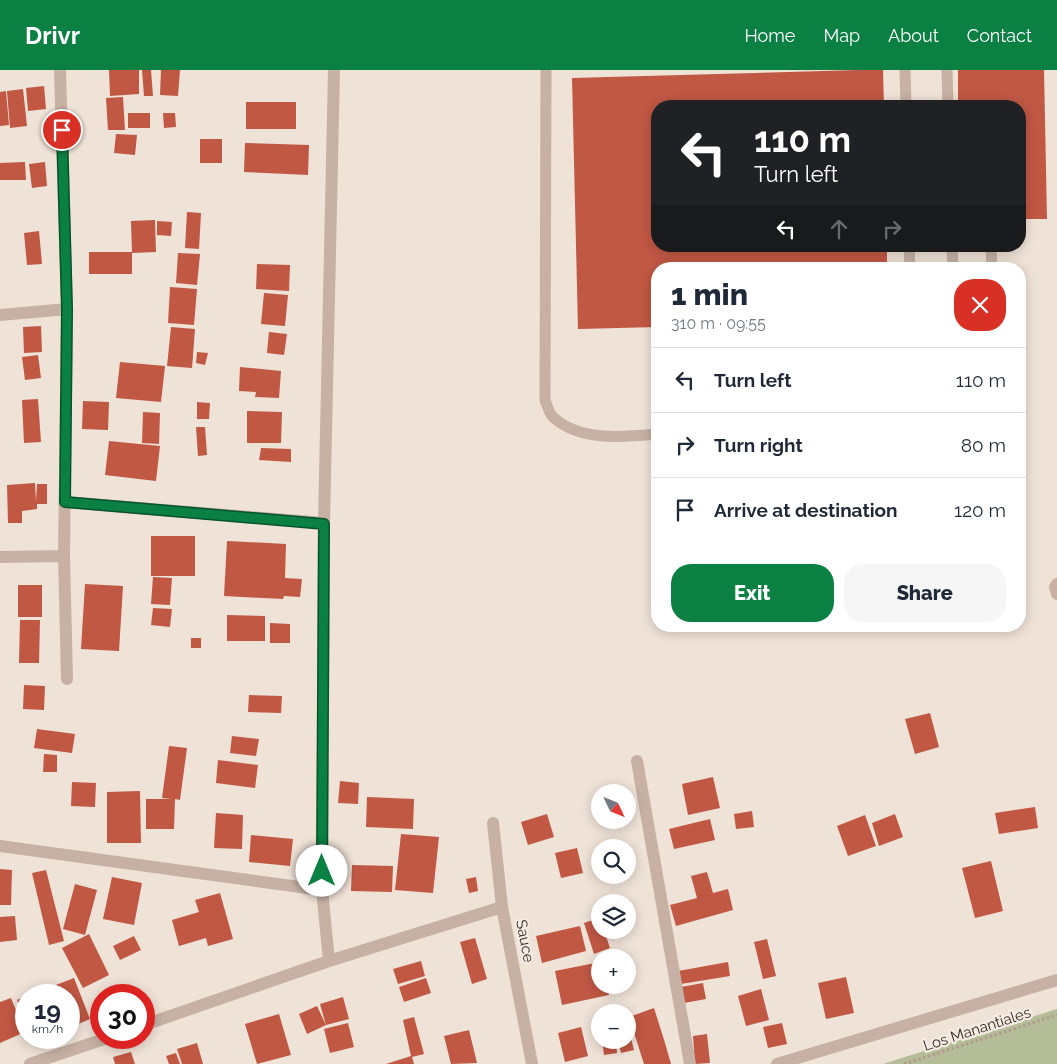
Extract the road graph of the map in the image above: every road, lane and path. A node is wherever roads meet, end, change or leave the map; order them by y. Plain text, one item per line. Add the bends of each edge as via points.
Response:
1 (60, 70) edge
2 (334, 70) edge
3 (546, 70) edge
4 (906, 70) edge
5 (947, 70) edge
6 (906, 100) edge
7 (948, 100) edge
8 (67, 309) junction
9 (0, 315) edge
10 (651, 435) edge
11 (65, 502) junction
12 (324, 524) junction
13 (64, 556) junction
14 (0, 557) edge
15 (1057, 584) edge
16 (1057, 594) edge
17 (67, 679) dead end
18 (637, 761) dead end
19 (493, 823) dead end
20 (0, 846) edge
21 (322, 890) junction
22 (502, 907) junction
23 (329, 961) junction
24 (1057, 980) edge
25 (1057, 1015) edge
26 (155, 1021) edge
27 (90, 1044) edge
28 (30, 1064) edge
29 (532, 1064) edge
30 (690, 1064) edge
31 (777, 1064) edge
32 (904, 1064) edge

1 - 8 street
2 - 12 street
3 - 10 lane via 545,400 551,416 565,426 585,433 618,437
4 - 6 lane
5 - 7 lane
8 - 9 street
8 - 11 street
11 - 12 street
11 - 13 street
12 - 21 street
13 - 14 street
13 - 17 street
15 - 16 street
18 - 30 street
19 - 22 street, Sauce
20 - 21 street
21 - 23 street
22 - 23 street
22 - 29 street, Sauce
23 - 26 street
24 - 31 street
25 - 32 path, Los Manantiales
27 - 28 street

